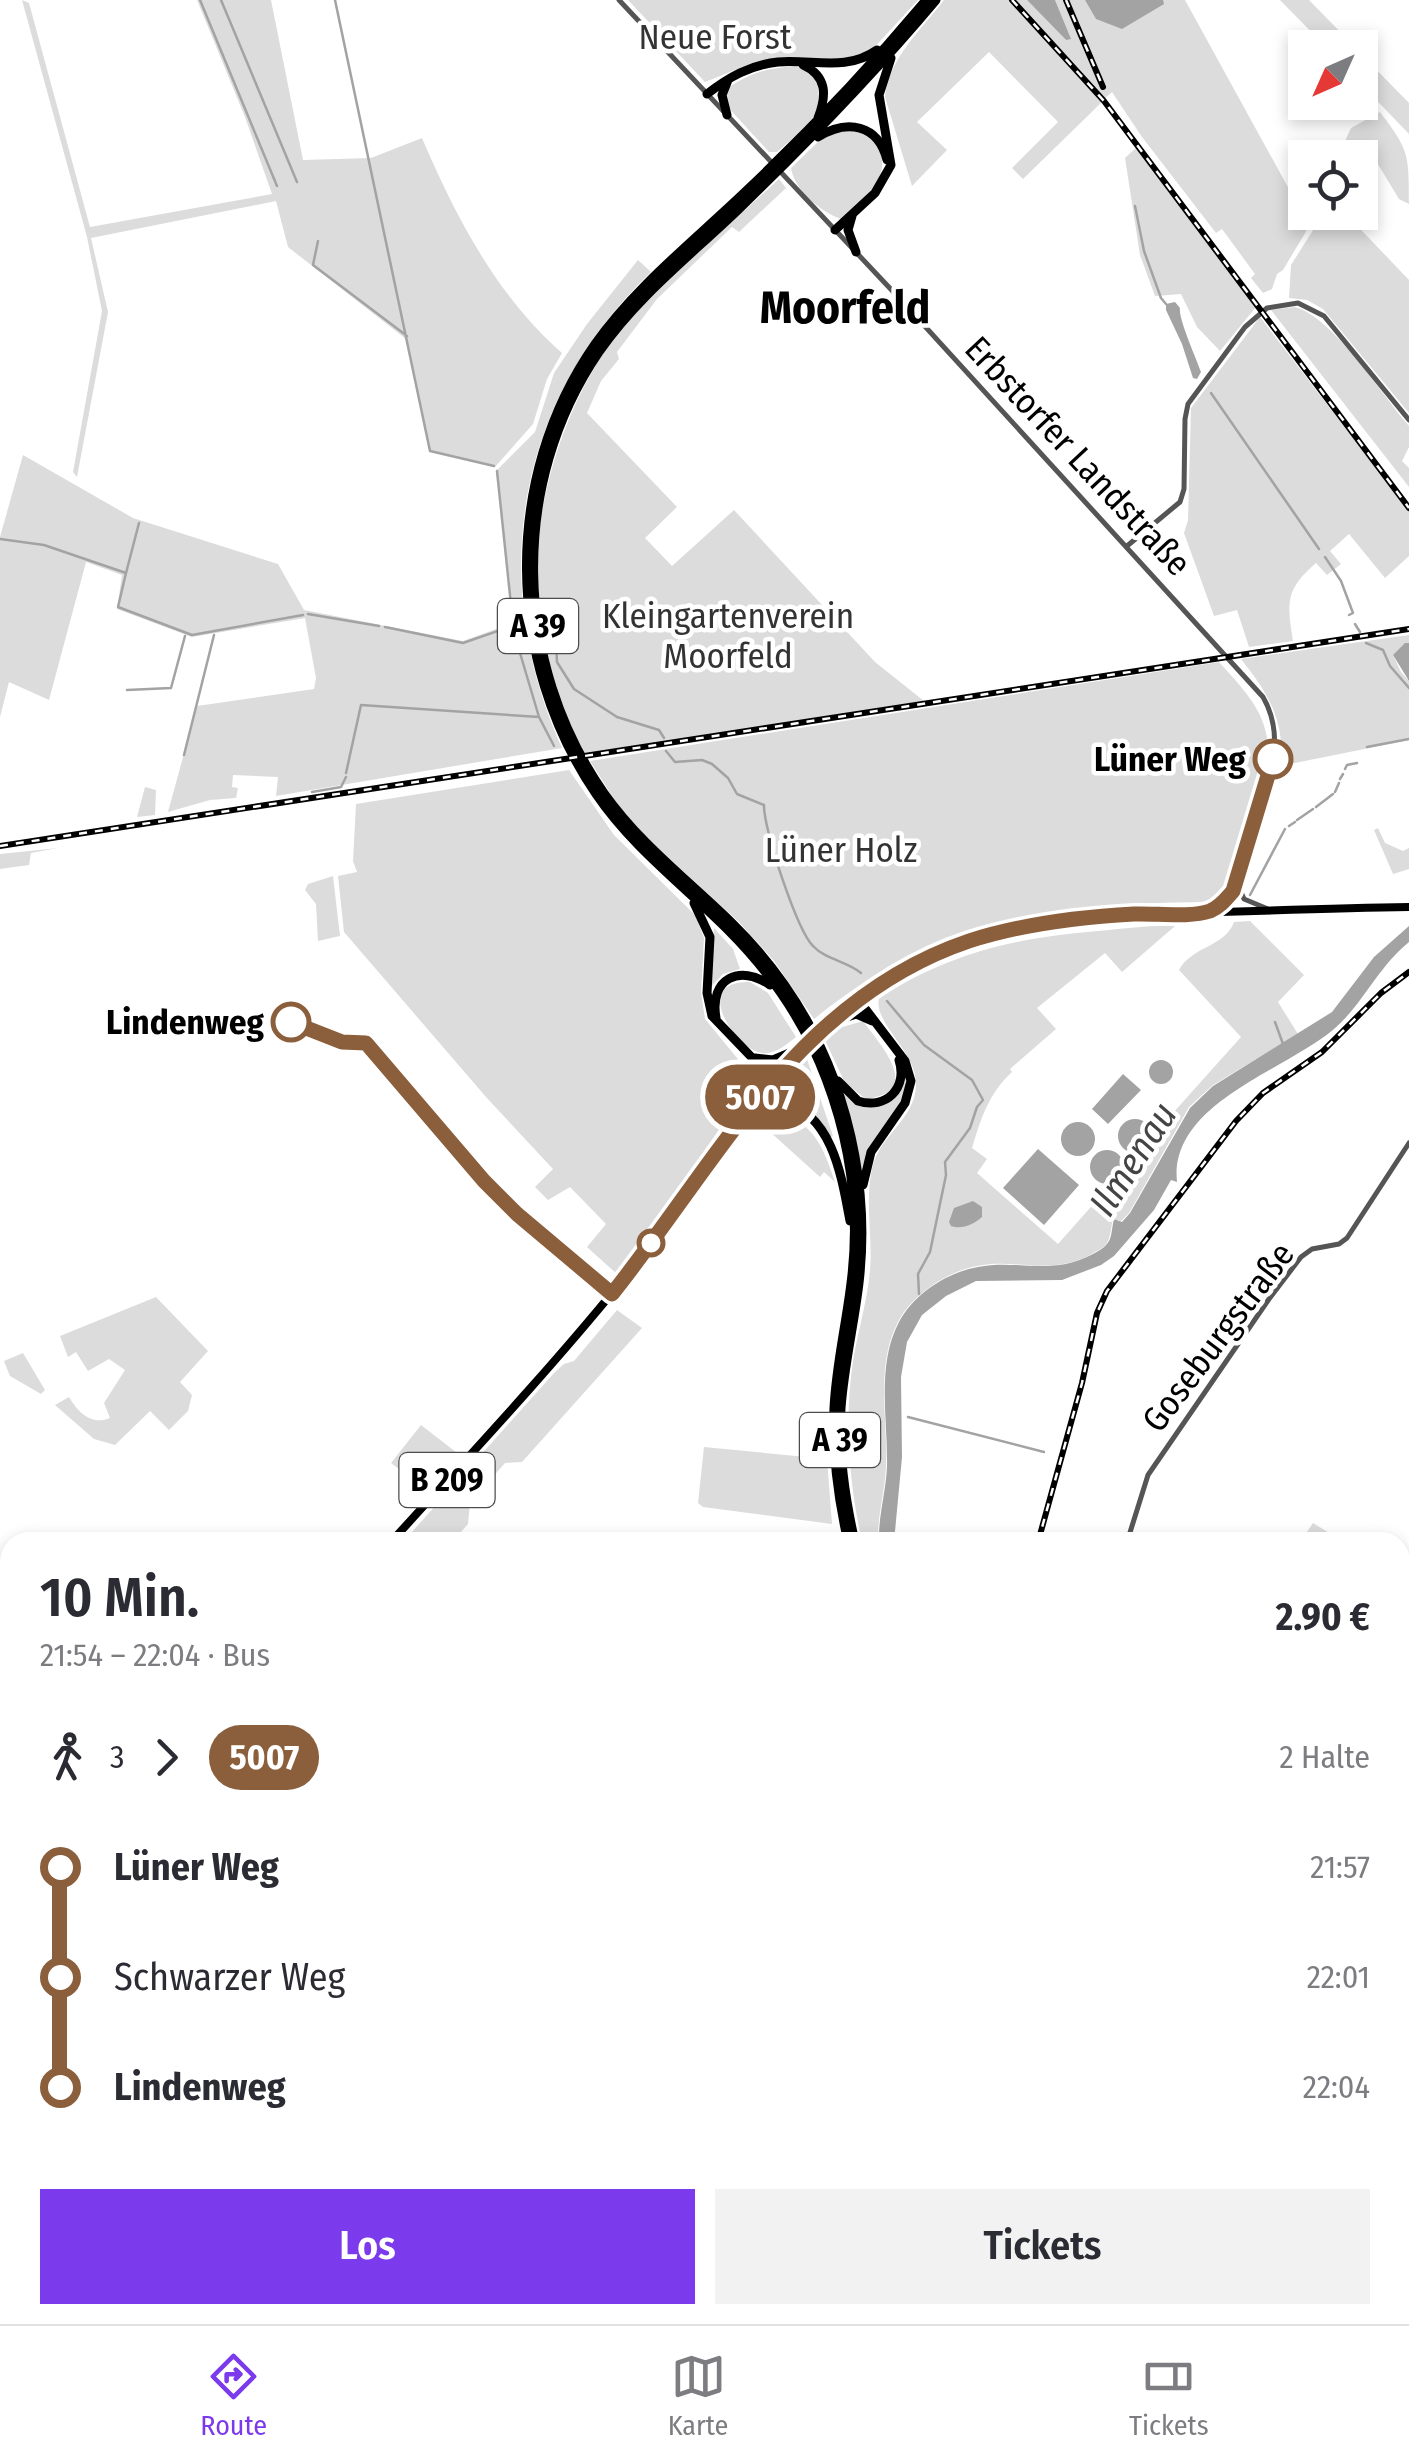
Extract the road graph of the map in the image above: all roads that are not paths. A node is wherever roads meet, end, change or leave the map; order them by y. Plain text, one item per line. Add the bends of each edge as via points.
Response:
1 (619, 0) edge
2 (926, 0) edge
3 (936, 0) edge
4 (905, 25) junction
5 (896, 48) junction
6 (796, 62) junction
7 (730, 77) junction
8 (707, 94) junction
9 (726, 115) junction
10 (816, 123) junction
11 (800, 150) junction
12 (887, 172) junction
13 (853, 214) junction
14 (835, 230) junction
15 (856, 252) junction
16 (1409, 420) edge
17 (1127, 546) junction
18 (1237, 879) junction
19 (680, 885) junction
20 (1233, 891) junction
21 (1409, 907) edge
22 (1271, 910) junction
23 (1207, 912) junction
24 (1229, 912) junction
25 (779, 990) junction
26 (858, 998) junction
27 (824, 1025) junction
28 (878, 1026) junction
29 (722, 1029) junction
30 (895, 1048) junction
31 (800, 1049) junction
32 (750, 1056) junction
33 (761, 1067) junction
34 (832, 1075) junction
35 (777, 1076) junction
36 (761, 1095) junction
37 (748, 1112) junction
38 (1409, 1143) edge
39 (861, 1200) junction
40 (854, 1245) junction
41 (401, 1532) edge
42 (848, 1532) edge
43 (850, 1532) edge
44 (1131, 1532) edge

1 - 8 street, Erbstorfer Landstraße
2 - 4 highway, A 39
3 - 5 highway, A 39
4 - 6 highway via 861,60
4 - 10 highway, A 39
5 - 11 highway, A 39
5 - 12 highway via 879,94 892,155
6 - 7 highway
6 - 10 highway via 823,84
7 - 8 highway
7 - 9 highway via 722,95
8 - 9 street, Erbstorfer Landstraße
9 - 14 street, Erbstorfer Landstraße
10 - 19 highway, A 39 via 599,340 553,424 530,511 528,611 554,714 600,800
11 - 12 highway via 833,129 860,127 882,144
11 - 34 highway, A 39 via 654,288 588,369 543,477 534,586 552,688 595,779 636,832 770,965
12 - 13 highway
13 - 14 highway
13 - 15 highway via 848,230
14 - 15 street, Erbstorfer Landstraße
15 - 17 street, Erbstorfer Landstraße
16 - 17 street via 1324,316 1298,303 1271,306 1245,328 1188,404 1184,494 1177,506
17 - 18 street, Erbstorfer Landstraße via 1251,680 1272,714 1273,763
18 - 20 street, Erbstorfer Landstraße
18 - 22 street via 1244,899
19 - 25 highway, A 39
19 - 29 highway via 710,937 708,1002
20 - 23 street
20 - 24 street, Erbstorfer Landstraße
21 - 22 main road
22 - 24 main road
23 - 24 main road
23 - 26 main road via 1094,916 1000,932 918,962
25 - 29 highway via 751,974 732,976 715,999
25 - 40 highway, A 39 via 834,1102 852,1182
26 - 27 main road, B 209
26 - 28 highway
27 - 28 highway via 856,1014
27 - 31 main road, B 209
28 - 30 highway
29 - 32 highway
30 - 34 highway, A 39 via 901,1082 884,1101 858,1100
30 - 39 highway via 909,1070 910,1092 871,1152
31 - 32 highway via 773,1060
31 - 35 main road, B 209
32 - 33 highway
33 - 35 highway
33 - 36 highway
34 - 39 highway, A 39 via 851,1133
35 - 36 main road, B 209
36 - 37 main road, B 209
37 - 40 highway via 783,1102 816,1122 841,1176
37 - 41 main road, B 209 via 612,1294
38 - 44 street, Goseburgstraße via 1347,1238 1312,1250 1291,1269 1146,1480
39 - 43 highway, A 39 via 859,1281 840,1431
40 - 42 highway, A 39 via 833,1430

